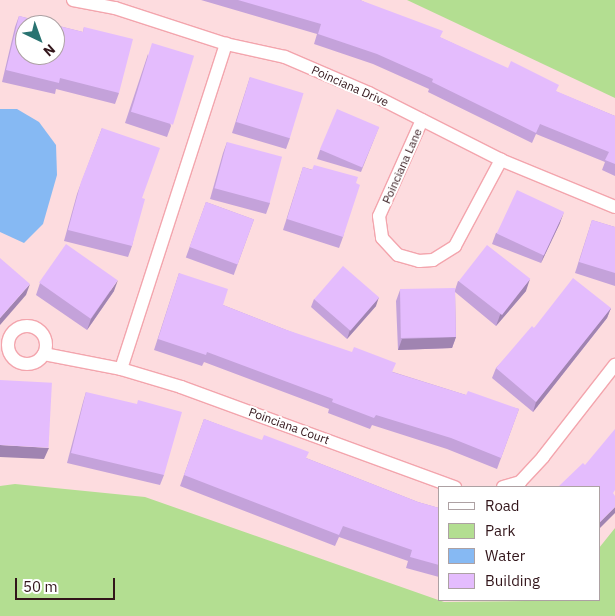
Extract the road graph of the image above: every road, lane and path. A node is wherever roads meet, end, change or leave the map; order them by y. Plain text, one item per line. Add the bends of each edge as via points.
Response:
1 (73, 0) edge
2 (226, 44) junction
3 (422, 120) junction
4 (502, 160) junction
5 (615, 207) edge
6 (44, 354) dead end
7 (615, 364) edge
8 (121, 369) junction
9 (453, 486) edge
10 (506, 486) edge

1 - 2 street, Poinciana Drive via 115,8
2 - 3 street, Poinciana Drive via 285,57
2 - 8 street
3 - 4 street, Poinciana Drive
3 - 4 street, Poinciana Lane via 379,216 382,238 398,255 419,261 433,260 455,246
4 - 5 street, Poinciana Drive
6 - 8 street, Poinciana Court
7 - 10 street via 543,457 520,482
8 - 9 street, Poinciana Court via 181,387

